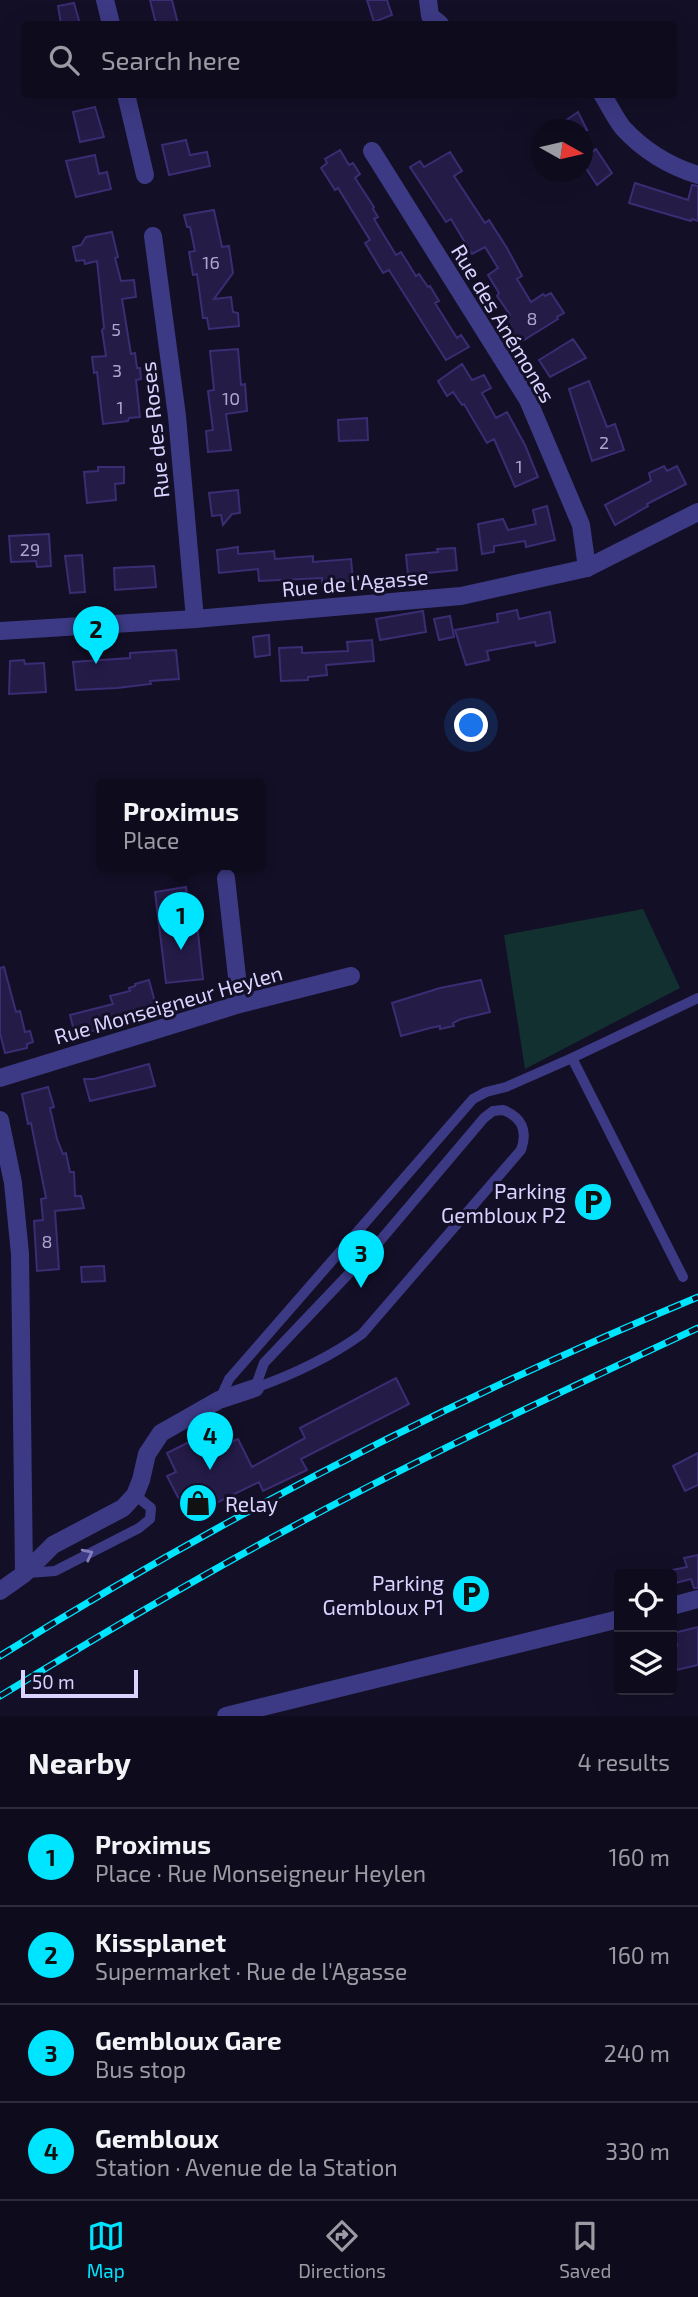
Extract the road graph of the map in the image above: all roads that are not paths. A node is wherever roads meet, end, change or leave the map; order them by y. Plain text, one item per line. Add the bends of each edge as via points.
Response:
1 (105, 0) edge
2 (428, 0) edge
3 (110, 21) edge
4 (436, 21) edge
5 (127, 98) edge
6 (604, 98) edge
7 (372, 151) dead end
8 (145, 175) dead end
9 (698, 175) edge
10 (153, 236) dead end
11 (698, 512) edge
12 (587, 568) junction
13 (195, 619) junction
14 (0, 631) edge
15 (226, 878) dead end
16 (351, 976) dead end
17 (698, 998) edge
18 (240, 1004) junction
19 (572, 1058) junction
20 (0, 1077) edge
21 (0, 1120) edge
22 (683, 1277) dead end
23 (255, 1388) junction
24 (219, 1400) junction
25 (135, 1495) junction
26 (24, 1574) junction
27 (0, 1591) edge
28 (698, 1600) edge
29 (677, 1605) edge
30 (614, 1620) edge
31 (226, 1716) edge

1 - 3 street
2 - 4 street via 430,16
5 - 8 street
6 - 9 street via 622,127 652,154
7 - 12 street, Rue des Anémones via 527,400 581,525
10 - 13 street, Rue des Roses via 177,416
11 - 12 street, Rue de l'Agasse
12 - 13 street, Rue de l'Agasse via 461,596
13 - 14 street, Rue de l'Agasse
15 - 18 street
16 - 18 street, Rue Monseigneur Heylen
17 - 19 lane
18 - 20 street, Rue Monseigneur Heylen
19 - 22 lane
19 - 24 lane via 473,1100 229,1380
21 - 26 street via 20,1254
23 - 23 lane via 264,1363 372,1250 484,1118 493,1111 513,1114 524,1130 521,1150 362,1334 279,1380
23 - 24 street
24 - 25 street via 161,1433 147,1454
25 - 26 street via 123,1508 53,1545
26 -> 25 lane via 55,1571 139,1528 150,1519 151,1508
26 - 27 street
28 - 29 street
30 - 31 street

